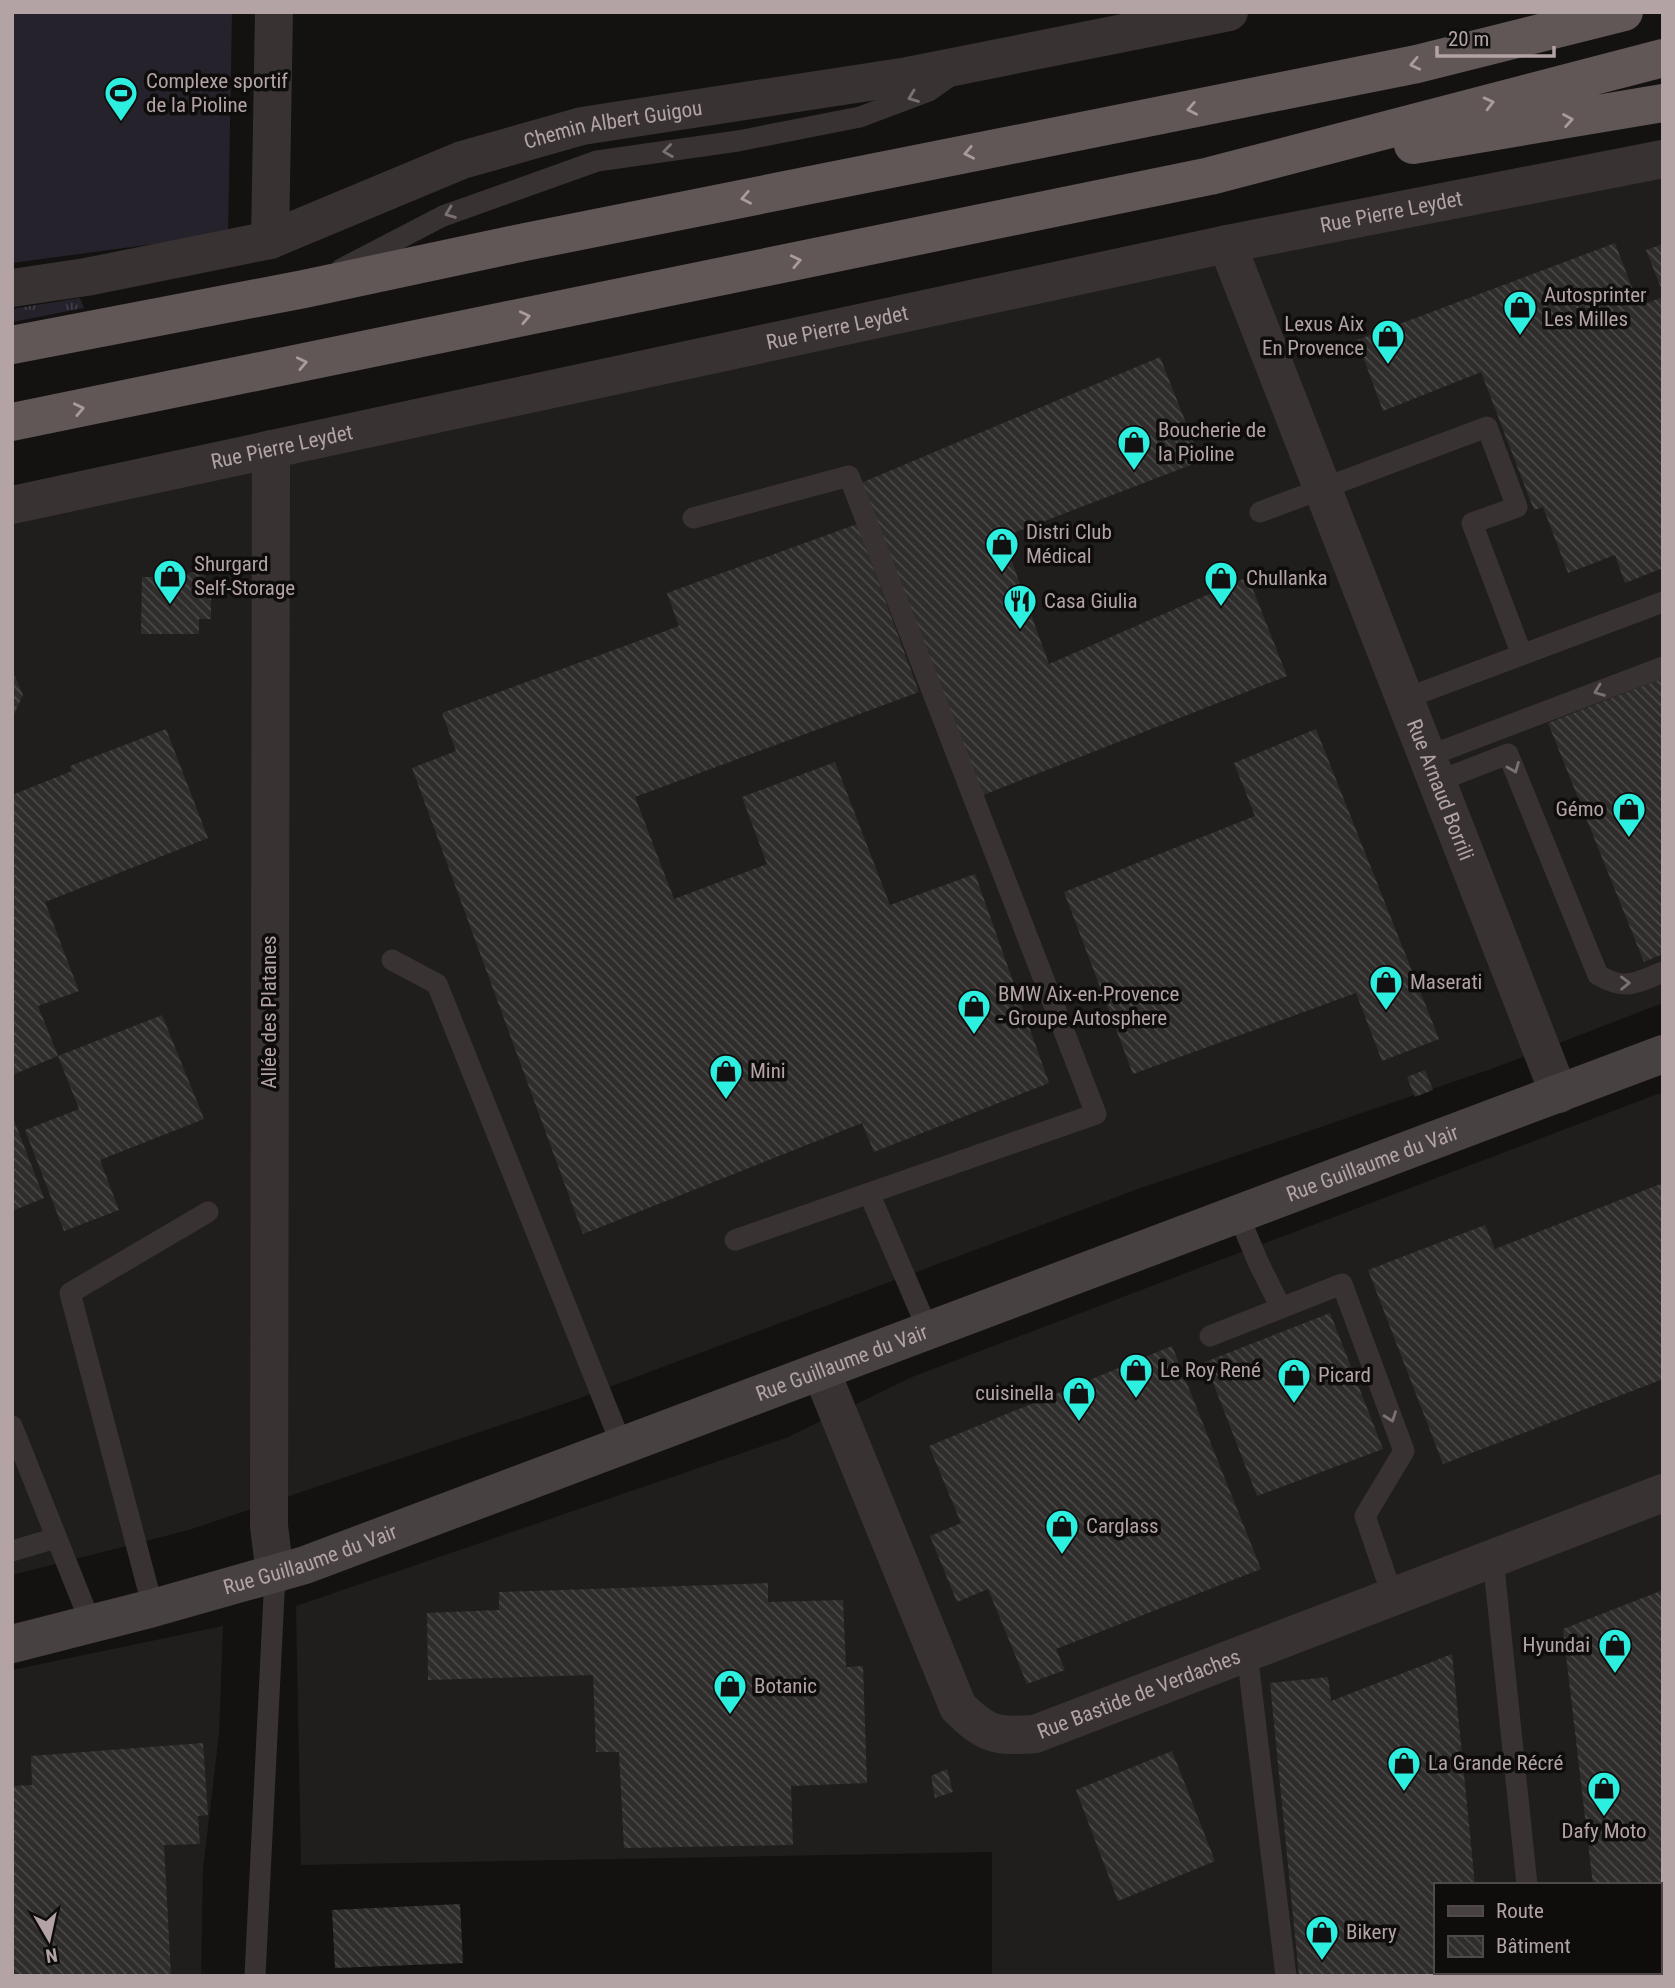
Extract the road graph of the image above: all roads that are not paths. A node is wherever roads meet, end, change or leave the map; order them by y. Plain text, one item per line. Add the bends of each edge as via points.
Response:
1 (274, 12) edge
2 (1229, 12) edge
3 (1624, 12) edge
4 (1663, 58) edge
5 (972, 63) junction
6 (1663, 103) edge
7 (1663, 159) edge
8 (1210, 176) junction
9 (270, 240) junction
10 (1227, 244) junction
11 (12, 288) edge
12 (304, 289) junction
13 (12, 345) edge
14 (12, 422) edge
15 (271, 449) junction
16 (1322, 488) junction
17 (12, 505) edge
18 (1260, 512) dead end
19 (693, 518) dead end
20 (1663, 602) edge
21 (1522, 656) junction
22 (1663, 667) edge
23 (1404, 699) junction
24 (1431, 769) junction
25 (392, 960) dead end
26 (1663, 972) edge
27 (1663, 1054) edge
28 (1559, 1094) junction
29 (869, 1193) junction
30 (208, 1212) dead end
31 (1238, 1214) junction
32 (735, 1240) dead end
33 (1281, 1308) junction
34 (928, 1331) junction
35 (1210, 1336) dead end
36 (821, 1371) junction
37 (12, 1426) edge
38 (622, 1446) junction
39 (1663, 1493) edge
40 (56, 1538) junction
41 (12, 1551) edge
42 (1493, 1559) junction
43 (275, 1574) junction
44 (1394, 1597) junction
45 (153, 1608) junction
46 (92, 1624) junction
47 (12, 1644) edge
48 (1247, 1653) junction
49 (1527, 1883) edge
50 (255, 1976) edge
51 (1286, 1976) edge

1 - 9 street
2 - 5 street, Chemin Albert Guigou
3 -> 12 highway via 1417,64
8 -> 4 highway
5 - 9 street, Chemin Albert Guigou via 582,126 462,160
5 -> 12 lane via 929,91 860,117 738,141 597,161 443,216
8 -> 6 highway
7 - 10 street, Rue Pierre Leydet
14 -> 8 highway
9 - 11 street, Chemin Albert Guigou
10 - 15 street, Rue Pierre Leydet
10 - 16 street, Rue Arnaud Borrili
12 - 13 highway
15 - 17 street, Rue Pierre Leydet
15 - 43 street, Allée des Platanes via 269,1526
16 - 18 lane
16 - 21 lane via 1488,427 1517,507 1472,523
16 - 23 street, Rue Arnaud Borrili
19 - 29 lane via 849,477 1096,1114
20 - 21 lane
21 - 23 lane
22 -> 24 lane
23 - 24 street, Rue Arnaud Borrili
24 -> 26 lane via 1508,754 1598,975 1616,985 1634,984
24 - 28 street, Rue Arnaud Borrili
25 - 38 lane via 437,984
27 - 28 main road, Rue Guillaume du Vair
28 - 31 main road, Rue Guillaume du Vair
29 - 32 lane
29 - 34 lane
30 - 45 lane via 71,1293
31 - 33 lane
31 - 34 main road, Rue Guillaume du Vair
33 - 35 lane
33 -> 44 lane via 1342,1284 1404,1451 1365,1516
34 - 36 main road, Rue Guillaume du Vair
36 - 38 main road, Rue Guillaume du Vair
36 - 48 street, Rue Bastide de Verdaches via 958,1707 978,1726 1004,1737 1035,1734
37 - 40 lane
38 - 43 main road, Rue Guillaume du Vair
39 - 42 street, Rue Bastide de Verdaches
40 - 41 lane
40 - 46 lane
42 - 44 street, Rue Bastide de Verdaches
42 - 49 lane
43 - 45 main road, Rue Guillaume du Vair
43 - 50 lane
44 - 48 street, Rue Bastide de Verdaches
45 - 46 main road, Rue Guillaume du Vair
46 - 47 main road, Rue Guillaume du Vair
48 - 51 lane

